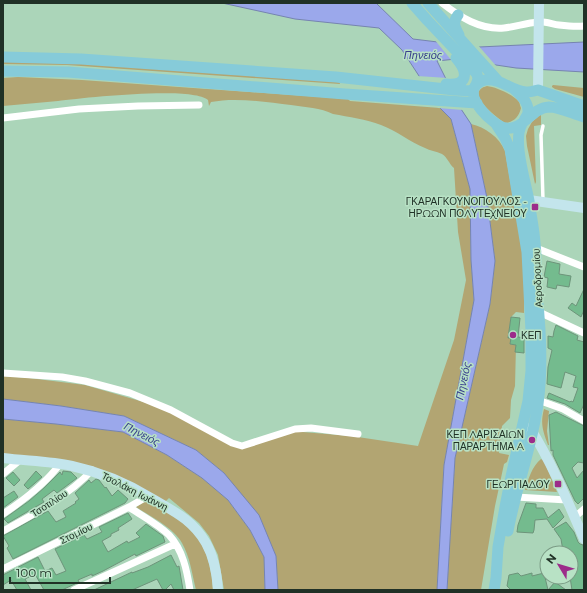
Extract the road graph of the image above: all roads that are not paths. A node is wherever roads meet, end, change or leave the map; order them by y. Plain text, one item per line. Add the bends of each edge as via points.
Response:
1 (412, 3) edge
2 (428, 3) edge
3 (442, 3) edge
4 (539, 3) edge
5 (458, 16) junction
6 (539, 22) junction
7 (584, 26) edge
8 (457, 34) junction
9 (447, 42) junction
10 (3, 57) edge
11 (3, 71) edge
12 (495, 78) junction
13 (476, 83) junction
14 (512, 87) junction
15 (456, 88) junction
16 (538, 90) junction
17 (477, 103) junction
18 (199, 104) dead end
19 (584, 106) edge
20 (541, 110) junction
21 (584, 117) edge
22 (3, 118) edge
23 (523, 122) junction
24 (496, 124) junction
25 (543, 126) dead end
26 (529, 200) junction
27 (543, 201) junction
28 (584, 208) edge
29 (536, 248) junction
30 (584, 268) edge
31 (539, 312) junction
32 (584, 333) edge
33 (3, 373) edge
34 (538, 400) junction
35 (524, 419) junction
36 (584, 420) edge
37 (533, 433) junction
38 (358, 434) dead end
39 (3, 458) edge
40 (20, 460) junction
41 (60, 464) junction
42 (92, 470) junction
43 (3, 474) edge
44 (148, 496) junction
45 (516, 497) junction
46 (567, 500) junction
47 (129, 507) junction
48 (584, 509) edge
49 (3, 514) edge
50 (575, 517) junction
51 (3, 531) edge
52 (584, 540) edge
53 (175, 544) junction
54 (3, 570) edge
55 (496, 586) edge
56 (74, 590) edge
57 (190, 590) edge
58 (218, 590) edge

1 - 9 main road
2 - 8 main road
3 - 5 street
4 - 6 street
5 - 6 street via 492,28
5 - 8 main road via 454,22
6 - 7 street
6 - 16 street
8 - 12 main road
9 - 13 main road via 461,56
9 - 15 main road via 465,73
10 - 15 main road via 81,59
11 - 17 main road via 68,72
12 - 13 main road
12 - 14 main road
13 - 15 main road
13 - 17 main road
14 - 16 main road via 527,92
14 - 23 main road via 523,98 528,108
16 - 19 main road
16 - 20 main road via 545,99
17 - 24 main road
18 - 22 street via 80,109
20 - 21 main road via 550,108
20 - 23 main road
23 - 24 main road via 517,127 508,128
23 - 26 main road, Αεροδρομίου via 519,132 520,154
24 - 35 main road, Αεροδρομίου via 510,149 527,252 531,358 530,392
25 - 27 lane
26 - 27 street
26 - 29 main road, Αεροδρομίου
27 - 28 street
29 - 30 street
29 - 31 main road, Αεροδρομίου
31 - 32 street
31 - 34 main road, Αεροδρομίου via 541,342
33 - 38 street via 62,377 130,393 172,410 242,446 295,429 311,428
34 - 36 street via 564,409
34 - 37 main road, Αεροδρομίου
35 - 37 street
35 - 55 main road, Αεροδρομίου via 498,547
37 - 45 main road, Αεροδρομίου
37 - 46 street
39 - 40 street, Τσολάκη Ιωάννη
40 - 41 street, Τσολάκη Ιωάννη
40 - 43 street
41 - 42 street, Τσολάκη Ιωάννη
41 - 49 street via 36,489
42 - 44 street, Τσολάκη Ιωάννη
42 - 51 street, Τσοτιλίου via 63,494
44 - 47 street, Στομίου
44 - 58 street, Τσολάκη Ιωάννη via 182,516 199,533 212,555
45 - 46 street
45 - 55 main road, Αεροδρομίου
46 - 50 street
47 - 53 street via 165,531
47 - 54 street, Στομίου
48 - 50 street
50 - 52 street
53 - 56 street
53 - 57 street via 184,562

